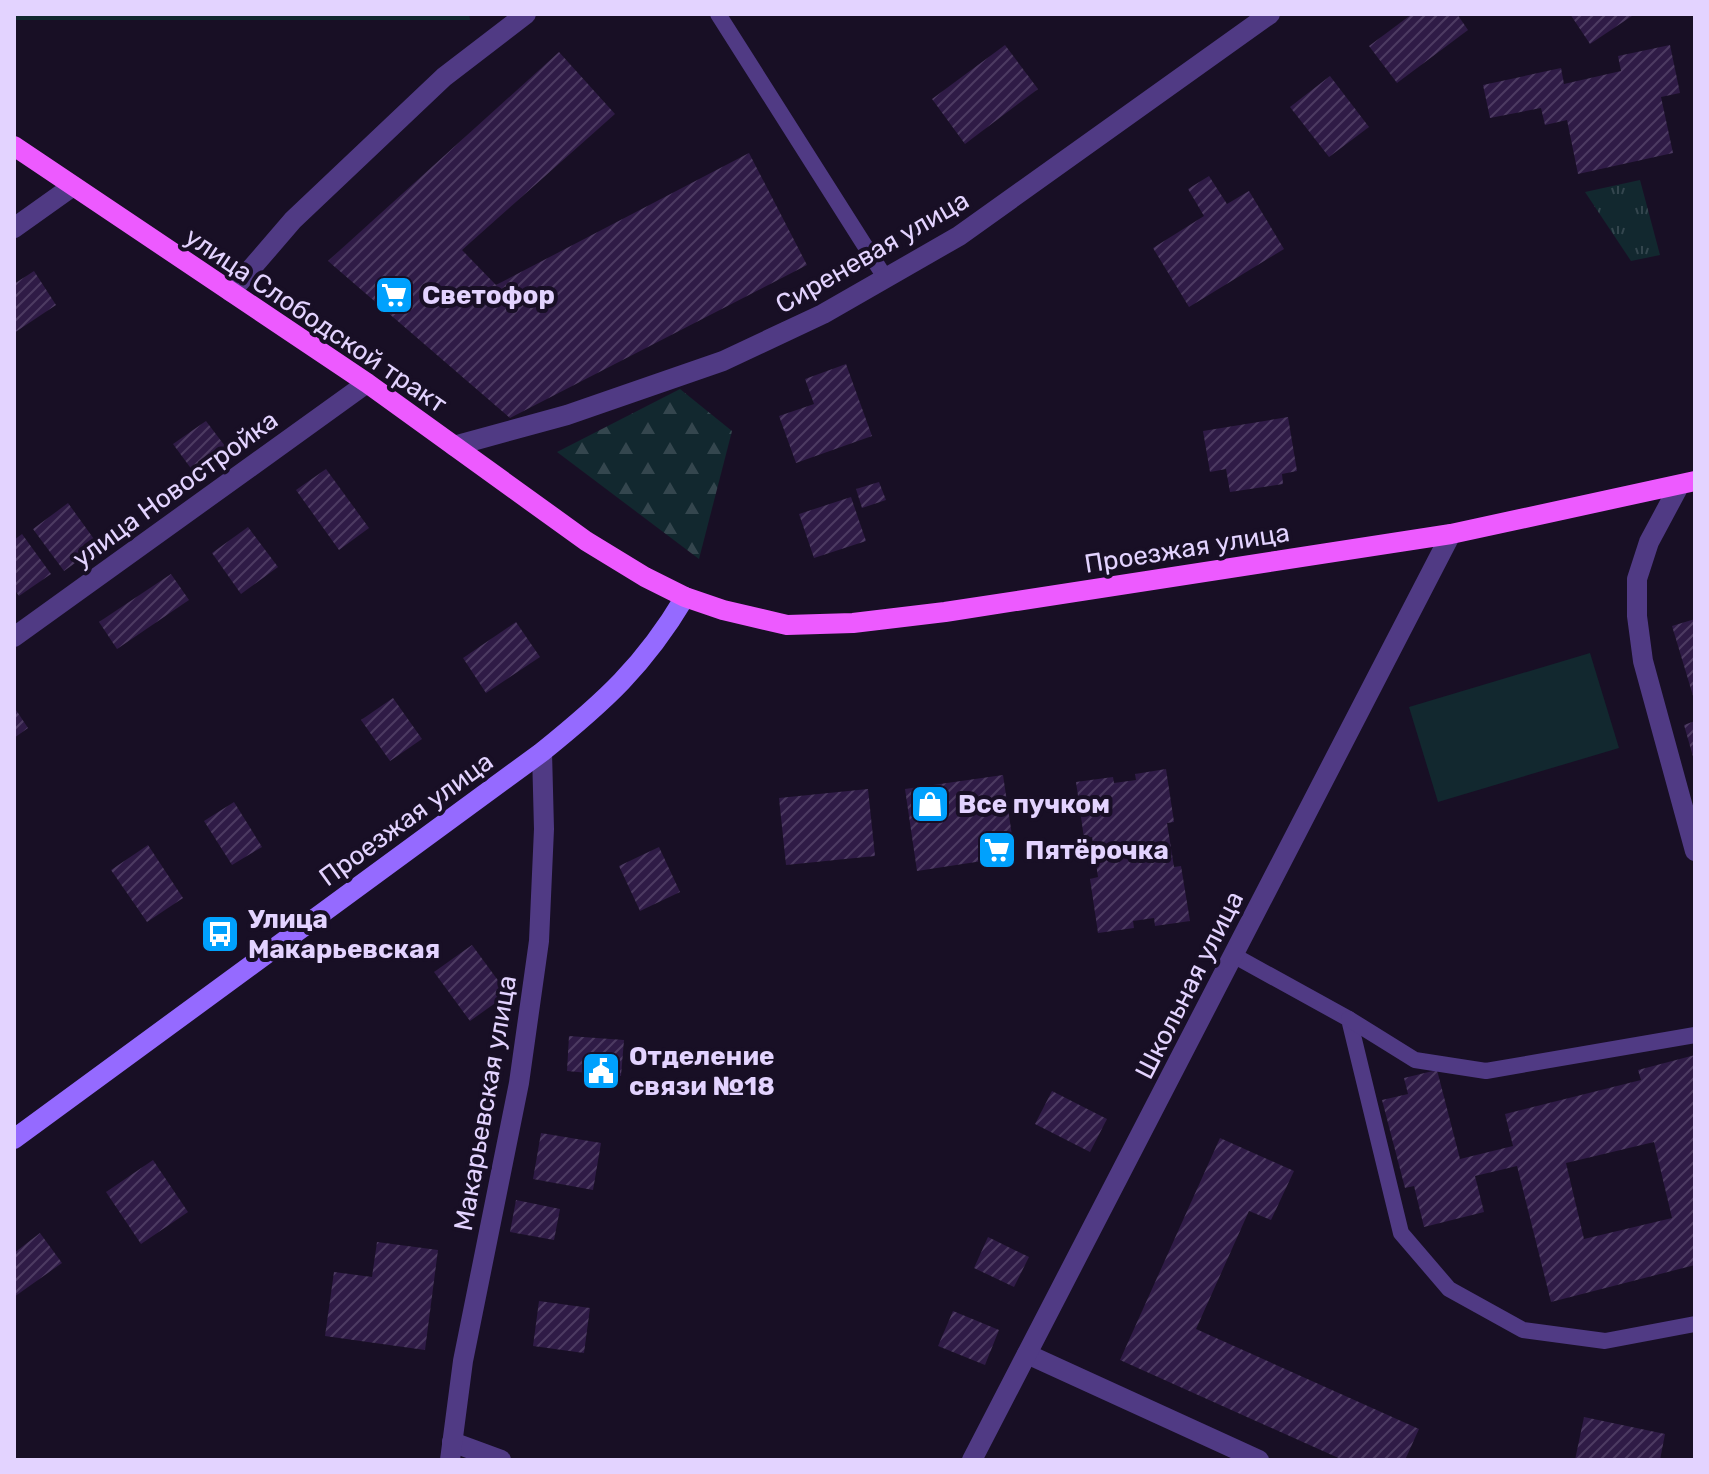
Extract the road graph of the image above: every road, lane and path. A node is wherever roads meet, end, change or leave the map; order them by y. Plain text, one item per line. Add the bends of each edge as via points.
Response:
1 (526, 14) edge
2 (718, 14) edge
3 (1270, 14) edge
4 (14, 146) edge
5 (73, 186) junction
6 (14, 228) edge
7 (886, 279) junction
8 (231, 292) junction
9 (367, 383) junction
10 (454, 446) junction
11 (1687, 483) edge
12 (1451, 534) junction
13 (586, 541) joint
14 (685, 597) junction
15 (14, 637) edge
16 (542, 752) junction
17 (1695, 851) edge
18 (1233, 955) junction
19 (1349, 1019) junction
20 (1695, 1035) edge
21 (14, 1139) edge
22 (1695, 1324) edge
23 (1027, 1354) junction
24 (451, 1451) edge
25 (501, 1460) edge
26 (972, 1460) edge
27 (1259, 1460) edge

1 - 8 street via 444,77 293,220
2 - 7 lane
3 - 7 street, Сиреневая улица via 959,236
4 - 5 main road, улица Слободской тракт
5 - 6 street
5 - 8 main road, улица Слободской тракт
7 - 10 street, Сиреневая улица via 723,361 567,415
8 - 9 main road, улица Слободской тракт
9 - 10 main road, улица Слободской тракт
9 - 15 street, улица Новостройка
10 - 13 main road, улица Слободской тракт
11 - 12 main road, Проезжая улица
11 - 17 street via 1645,554 1637,579 1637,616 1643,661
12 - 14 main road, Проезжая улица via 853,623 787,625
12 - 18 street, Школьная улица
13 - 14 main road, Проезжая улица
14 - 16 street, Проезжая улица via 637,666
16 - 21 street, Проезжая улица
16 - 24 street, Макарьевская улица via 539,941 519,1083 463,1361
18 - 19 lane
18 - 23 street, Школьная улица
19 - 20 lane via 1415,1060 1486,1071
19 - 22 lane via 1401,1233 1449,1289 1523,1330 1605,1341
23 - 26 street, Школьная улица
23 - 27 street
24 - 25 street

